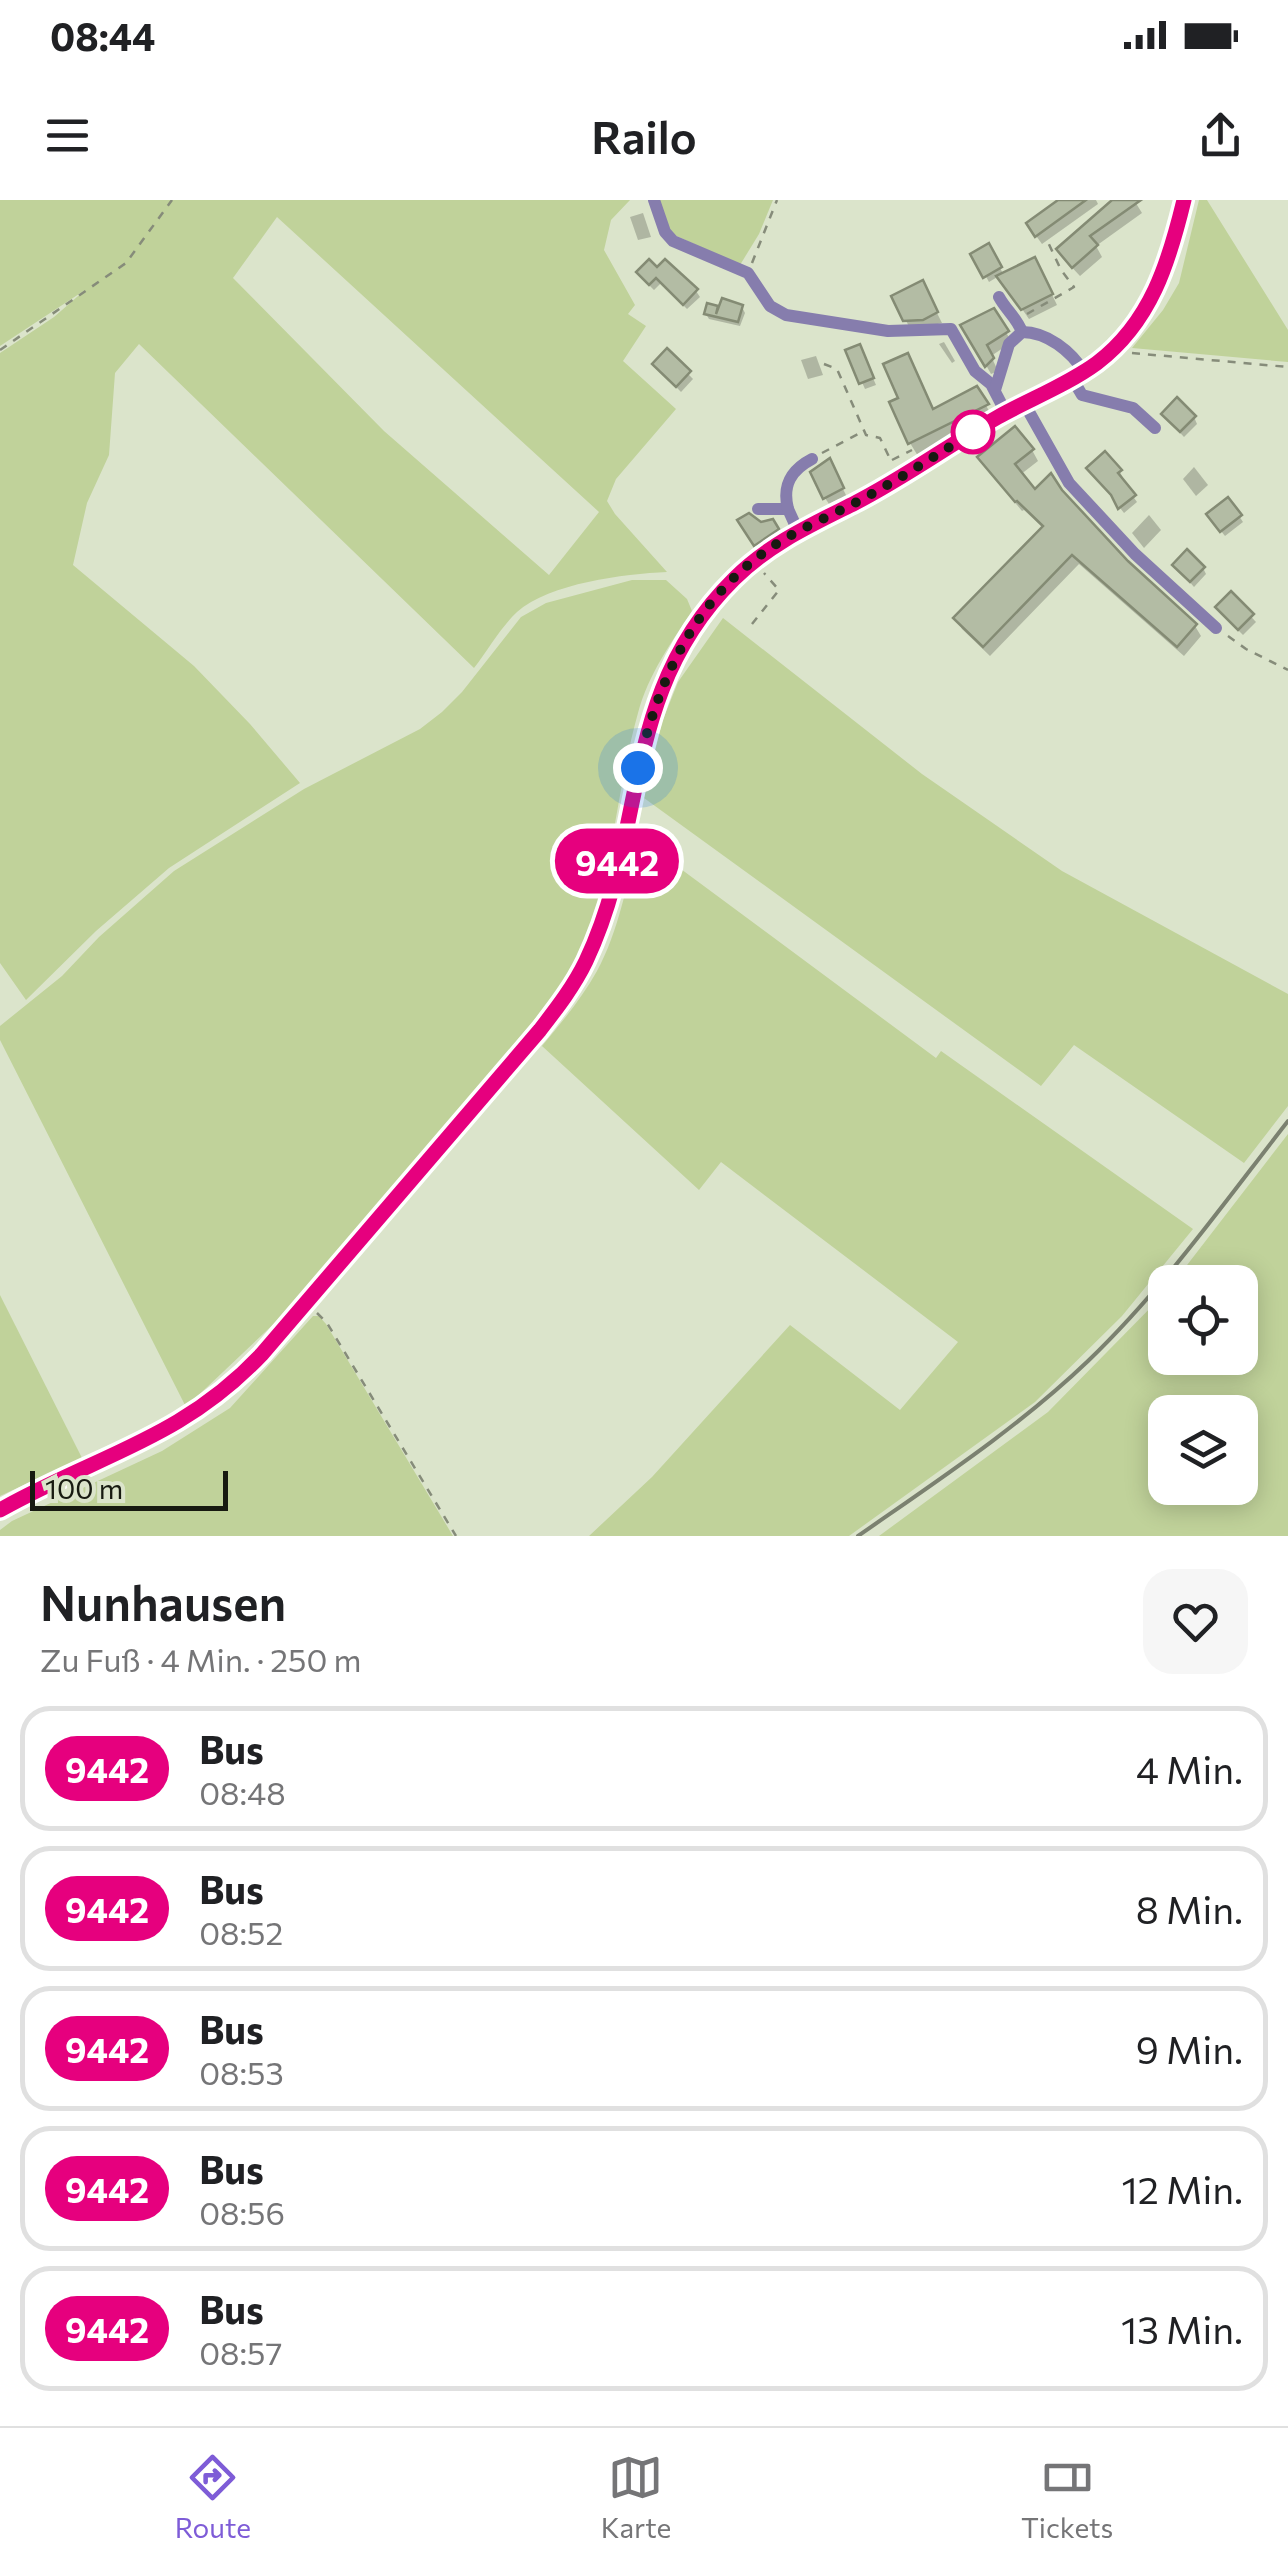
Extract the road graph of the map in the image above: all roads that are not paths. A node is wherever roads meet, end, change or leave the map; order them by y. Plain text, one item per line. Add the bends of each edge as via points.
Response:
1 (654, 200) edge
2 (1184, 200) edge
3 (999, 296) dead end
4 (1020, 326) junction
5 (1078, 375) junction
6 (995, 390) junction
7 (1024, 403) junction
8 (1006, 413) junction
9 (1155, 428) dead end
10 (812, 459) road end
11 (758, 508) dead end
12 (788, 509) junction
13 (798, 531) junction
14 (1216, 628) road end
15 (0, 1510) edge

1 - 6 street via 673,242 748,274 770,306 797,319 951,330
2 - 5 main road via 1157,288 1134,326
3 - 4 street
4 - 5 street via 1075,357
4 - 6 street
5 - 7 main road
5 - 9 street via 1082,395 1133,408
6 - 8 street
7 - 8 main road
7 - 14 street via 1069,483
8 - 13 main road
10 - 12 street via 788,479
11 - 12 street
12 - 13 street
13 - 15 main road via 754,560 714,600 660,688 610,895 586,961 540,1030 241,1376 196,1412 122,1454

